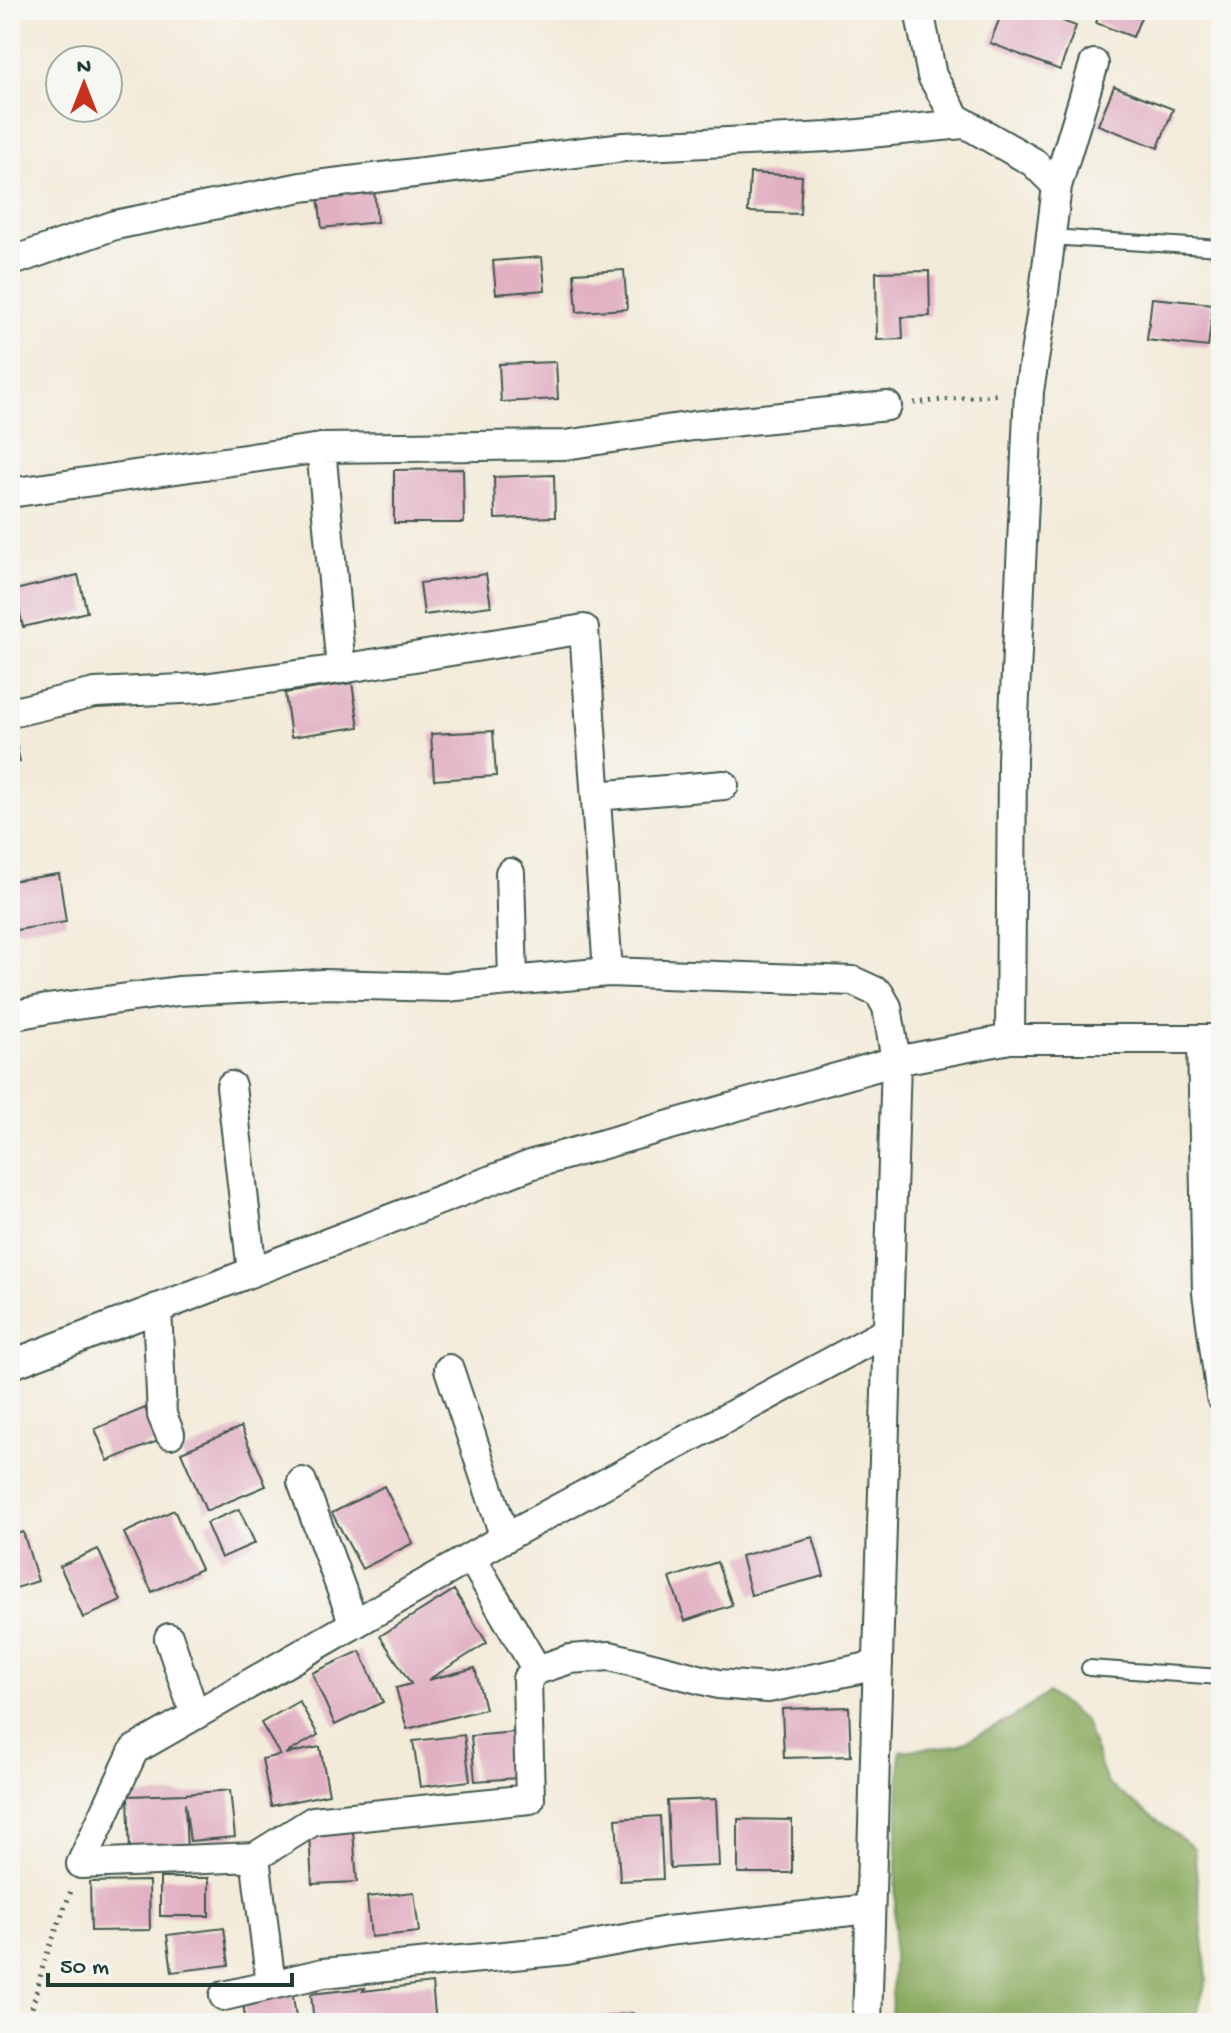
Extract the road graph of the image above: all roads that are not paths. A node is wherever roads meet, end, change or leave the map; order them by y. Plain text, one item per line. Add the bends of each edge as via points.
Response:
1 (919, 10) edge
2 (1094, 64) dead end
3 (963, 124) junction
4 (1057, 186) junction
5 (1050, 237) junction
6 (1221, 248) edge
7 (10, 262) edge
8 (887, 406) road end
9 (321, 448) junction
10 (10, 493) edge
11 (341, 669) junction
12 (10, 713) edge
13 (724, 785) dead end
14 (596, 796) junction
15 (510, 873) dead end
16 (608, 972) junction
17 (513, 980) junction
18 (10, 1016) edge
19 (1010, 1039) junction
20 (1211, 1040) edge
21 (896, 1061) junction
22 (231, 1086) dead end
23 (252, 1272) junction
24 (157, 1308) junction
25 (888, 1331) junction
26 (10, 1365) edge
27 (449, 1369) dead end
28 (1221, 1397) edge
29 (170, 1434) dead end
30 (302, 1482) dead end
31 (505, 1538) junction
32 (471, 1557) junction
33 (354, 1624) junction
34 (169, 1638) dead end
35 (878, 1665) junction
36 (1089, 1668) dead end
37 (537, 1670) junction
38 (1221, 1677) edge
39 (195, 1715) junction
40 (255, 1857) junction
41 (870, 1909) junction
42 (271, 1985) junction
43 (224, 1996) dead end
44 (1221, 2022) edge
45 (867, 2023) edge
46 (1215, 2023) edge

1 - 3 street via 932,76
2 - 4 street
3 - 4 street via 1033,162
3 - 7 street via 624,147 301,187 115,225
4 - 5 street
5 - 6 lane
5 - 19 street via 1029,391 1012,760
8 - 9 street via 565,445
9 - 10 street
9 - 11 street
11 - 12 street via 203,688 95,693
11 - 14 street via 584,629
13 - 14 street
14 - 16 street
15 - 17 street
16 - 17 street
16 - 21 street via 853,981 879,993 887,1007
17 - 18 street via 446,987 323,984 178,991
19 - 20 street
19 - 21 street
20 - 28 street via 1207,1293
21 - 23 street via 533,1164
21 - 25 street
22 - 23 street
23 - 24 street
24 - 26 street
24 - 29 street via 162,1415
25 - 31 street
25 - 35 street
27 - 31 street
30 - 33 street
31 - 32 street
32 - 33 street
32 - 37 street
33 - 39 street
34 - 39 street
35 - 37 street via 768,1688 718,1684 610,1656 570,1659
35 - 41 street
36 - 38 lane
37 - 40 street via 527,1679 530,1799 313,1821
39 - 40 street via 134,1750 81,1864
40 - 42 street
41 - 42 street via 667,1931 566,1950 323,1973
41 - 45 street
42 - 43 street
44 - 46 lane

